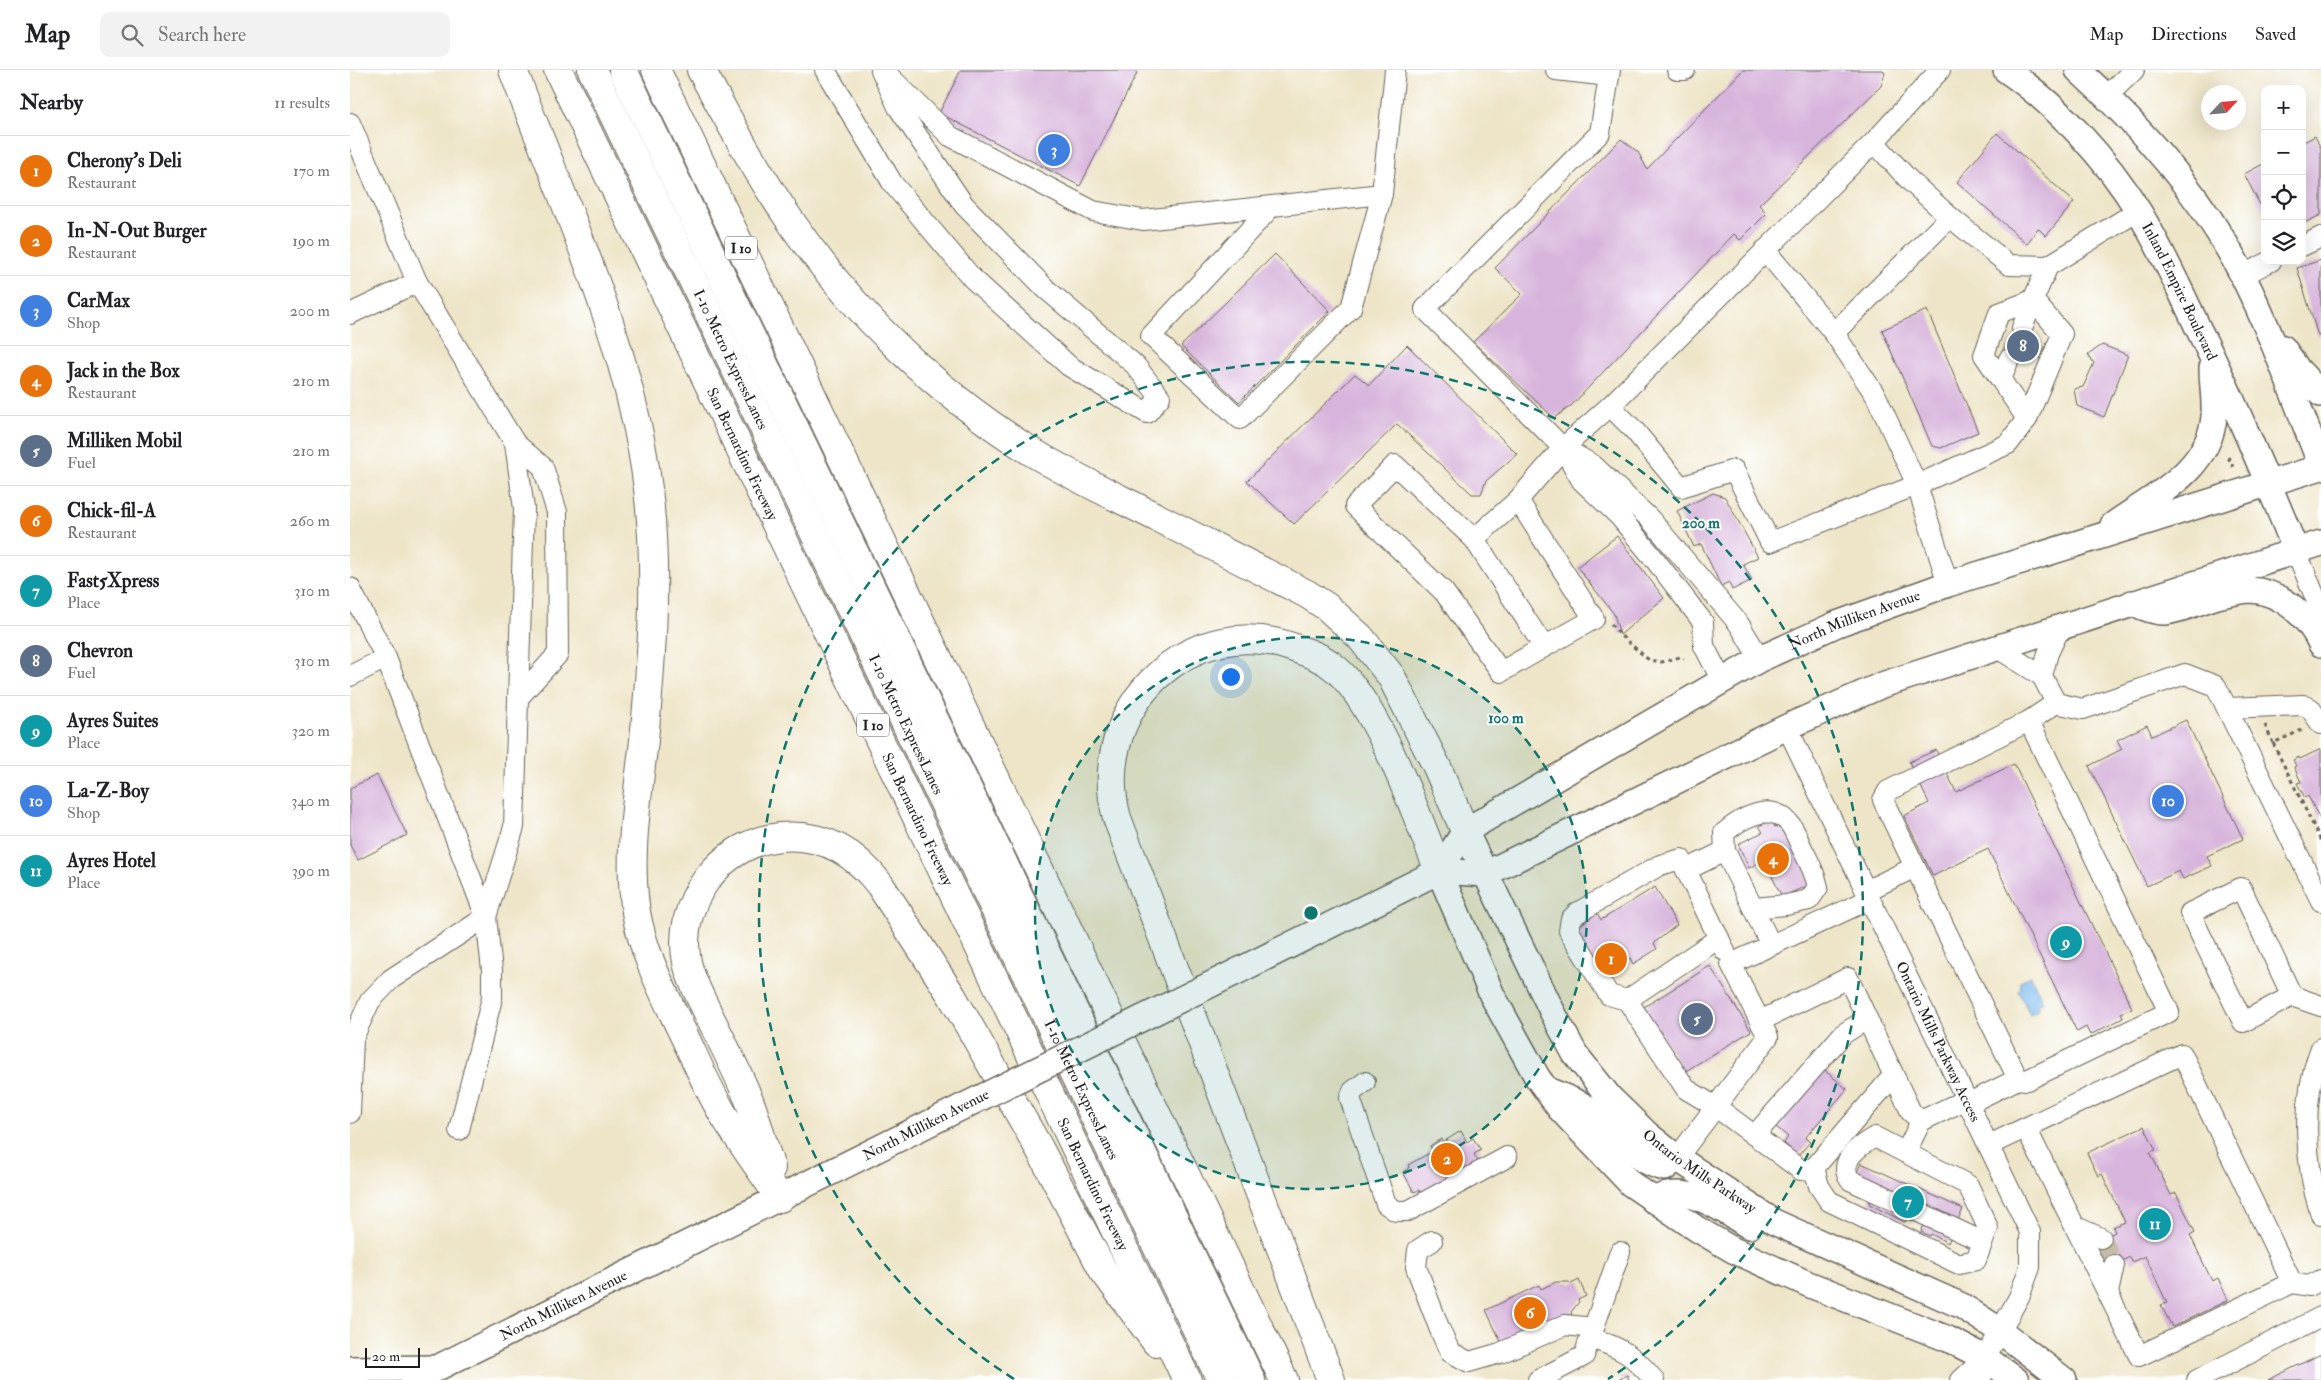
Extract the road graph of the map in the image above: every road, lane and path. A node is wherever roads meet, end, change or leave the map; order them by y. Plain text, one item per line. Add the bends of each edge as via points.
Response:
1 (513, 70) edge
2 (558, 70) edge
3 (592, 70) edge
4 (623, 70) edge
5 (656, 70) edge
6 (701, 70) edge
7 (825, 70) edge
8 (882, 70) edge
9 (1394, 70) edge
10 (1556, 70) edge
11 (1677, 70) edge
12 (1685, 70) edge
13 (1940, 70) edge
14 (2006, 70) edge
15 (2078, 70) edge
16 (2134, 70) edge
17 (1610, 73) edge
18 (2107, 96) junction
19 (350, 123) edge
20 (1874, 142) junction
21 (1382, 194) junction
22 (1272, 206) junction
23 (2138, 211) junction
24 (1950, 217) junction
25 (2321, 237) edge
26 (2306, 244) edge
27 (1765, 250) junction
28 (2263, 265) edge
29 (2048, 266) junction
30 (2242, 275) junction
31 (417, 282) junction
32 (2033, 300) junction
33 (2258, 311) junction
34 (350, 314) edge
35 (2022, 328) tunnel mouth
36 (1834, 333) junction
37 (2213, 358) junction
38 (2009, 359) tunnel mouth
39 (2001, 380) junction
40 (2321, 394) edge
41 (1610, 406) junction
42 (2028, 419) junction
43 (515, 443) junction
44 (1563, 448) junction
45 (2228, 456) dead end
46 (2321, 466) edge
47 (2234, 467) dead end
48 (2269, 484) junction
49 (1918, 486) junction
50 (1518, 500) junction
51 (2095, 538) junction
52 (1474, 540) junction
53 (2321, 543) edge
54 (2296, 552) junction
55 (1948, 584) junction
56 (350, 588) edge
57 (2132, 603) junction
58 (2321, 611) edge
59 (1608, 619) dead end
60 (2060, 628) junction
61 (2321, 644) edge
62 (1544, 647) junction
63 (1999, 648) junction
64 (386, 658) junction
65 (1684, 659) dead end
66 (1760, 659) junction
67 (350, 676) edge
68 (2042, 676) junction
69 (1722, 680) junction
70 (518, 698) junction
71 (2056, 703) junction
72 (2228, 708) junction
73 (2029, 721) junction
74 (2320, 723) edge
75 (1787, 727) junction
76 (1465, 831) junction
77 (2321, 841) edge
78 (1725, 851) junction
79 (1914, 867) junction
80 (1439, 870) junction
81 (1686, 870) junction
82 (1485, 874) junction
83 (1868, 895) junction
84 (2320, 897) edge
85 (1753, 908) junction
86 (486, 917) junction
87 (1719, 938) junction
88 (1771, 945) junction
89 (1731, 964) junction
90 (2292, 996) junction
91 (1627, 1000) junction
92 (358, 1005) edge
93 (2321, 1006) edge
94 (1867, 1018) junction
95 (1760, 1022) junction
96 (352, 1043) edge
97 (2321, 1048) edge
98 (1893, 1076) junction
99 (2018, 1079) junction
100 (1365, 1082) dead end
101 (1546, 1089) junction
102 (1968, 1101) junction
103 (1716, 1107) junction
104 (350, 1113) edge
105 (1921, 1121) junction
106 (2026, 1128) junction
107 (459, 1130) dead end
108 (1755, 1135) junction
109 (1990, 1145) junction
110 (1906, 1152) junction
111 (1507, 1157) dead end
112 (1677, 1158) junction
113 (1814, 1168) junction
114 (780, 1198) junction
115 (1653, 1200) junction
116 (2321, 1215) edge
117 (2076, 1227) junction
118 (2101, 1238) tunnel mouth
119 (1432, 1241) dead end
120 (1983, 1242) junction
121 (1825, 1247) junction
122 (1620, 1252) dead end
123 (2114, 1265) tunnel mouth
124 (2307, 1283) edge
125 (2108, 1293) junction
126 (2321, 1312) edge
127 (2321, 1317) edge
128 (1999, 1330) junction
129 (1592, 1333) junction
130 (437, 1368) junction
131 (350, 1369) edge
132 (1983, 1369) edge
133 (413, 1380) edge
134 (1186, 1380) edge
135 (1221, 1380) edge
136 (1251, 1380) edge
137 (1284, 1380) edge
138 (1331, 1380) edge
139 (1538, 1380) edge
140 (1654, 1380) edge
141 (1961, 1380) edge
142 (2016, 1380) edge
143 (2064, 1380) edge
144 (2197, 1380) edge

1 - 114 highway via 606,316 641,438 653,550 654,629 633,866 640,932 656,977 722,1112
2 - 134 highway, San Bernardino Freeway / I 10
3 - 135 highway, I-10 Metro ExpressLanes
4 - 136 highway, I-10 Metro ExpressLanes
5 - 137 highway, I 10
6 - 76 highway via 761,175 817,258 858,305 926,372 990,423 1032,451 1078,478 1307,594 1360,637 1391,676
7 - 8 street via 893,184 972,278 1068,366 1147,413 1160,397 1135,365 1046,289 964,206 898,107
8 - 22 street via 950,136 1093,211 1143,220
9 - 21 street
10 - 17 street
11 - 12 street
13 - 20 street
14 - 23 main road, Inland Empire Boulevard via 2072,127 2119,182
15 - 18 main road
16 - 18 street
17 - 44 street via 1600,133 1425,309
18 - 30 main road via 2160,151 2209,218
19 - 31 street
20 - 24 street
20 - 27 street
21 - 22 street
21 - 22 street via 1351,308 1240,419 1151,336
23 - 29 street
23 - 37 main road, Inland Empire Boulevard
24 - 29 street via 2009,265
24 - 36 street
25 - 26 street
27 - 36 street
27 - 41 street
28 - 30 street
29 - 32 street
30 - 33 main road
31 - 34 street
31 - 43 street
32 - 35 street
32 - 39 street via 1999,313 1984,355
32 - 42 street via 2062,334
33 - 40 main road via 2298,370
33 - 46 main road
36 - 49 street via 1876,396
37 - 48 main road, Inland Empire Boulevard
37 - 51 main road via 2214,419 2206,446 2182,477
38 - 39 street
39 - 42 street
41 - 44 street
41 - 49 street via 1681,487 1734,470 1770,542
42 - 49 street via 2008,444
43 - 70 street via 524,509
43 - 70 street via 543,467 557,512 558,654
44 - 50 street
44 - 66 street via 1593,465 1650,519 1739,624
44 - 69 street via 1582,481 1625,524 1703,622 1704,646
45 - 47 path
46 - 48 main road, North Milliken Avenue
48 - 51 main road, North Milliken Avenue
48 - 54 main road, Inland Empire Boulevard
49 - 55 street
50 - 52 street
50 - 62 street via 1594,619
51 - 55 main road, North Milliken Avenue
52 - 62 street
52 - 62 street via 1395,465 1355,506 1444,592 1501,672
53 - 54 main road
54 - 57 main road
54 - 58 street
55 - 66 main road, North Milliken Avenue via 1837,624
56 - 64 street
57 - 60 main road
57 - 61 main road via 2164,612 2250,590 2292,606
59 - 65 path via 1621,636 1649,660
60 - 63 main road
60 - 68 street
63 - 68 street
63 - 75 main road via 1882,685
64 - 67 street
64 - 86 street
66 - 69 main road, North Milliken Avenue
68 - 71 street
69 - 76 main road, North Milliken Avenue
70 - 86 street via 514,826
71 - 72 street via 2082,709 2185,674 2216,686
71 - 73 street
72 - 74 street via 2303,704 2310,708
72 - 84 street
73 - 79 street via 1888,791 1883,800
73 - 99 street via 2169,1012 2027,1080
74 - 77 path via 2274,743
75 - 82 main road
75 - 83 street, Ontario Mills Parkway Access
76 - 80 main road, North Milliken Avenue
76 - 82 main road, Ontario Mills Parkway
78 - 81 street
78 - 85 street
78 - 85 street via 1724,833 1734,824 1762,812 1780,815 1790,824 1812,866 1818,887 1809,900
79 - 83 street
79 - 99 street
80 - 82 main road
80 - 101 main road via 1492,995
80 - 114 main road, North Milliken Avenue, bridge
80 - 138 highway via 1405,787 1358,694 1331,664 1314,655 1276,642 1256,640 1207,646 1181,659 1155,678 1127,716 1111,763 1117,818
81 - 87 street
81 - 91 street via 1681,858 1660,865 1577,913 1572,920 1569,930 1609,995
82 - 112 main road, Ontario Mills Parkway via 1575,1054 1610,1098
83 - 88 street
83 - 102 street, Ontario Mills Parkway Access
85 - 88 street
86 - 92 street via 391,980 370,1002
86 - 107 street via 492,998
87 - 89 street
87 - 91 street
88 - 89 street
89 - 95 street
90 - 90 street via 2241,888 2190,913 2243,1022
90 - 93 street
91 - 103 street via 1686,1089
92 - 96 street
94 - 95 street via 1848,978
94 - 98 street
94 - 108 street via 1843,1034
95 - 103 street via 1768,1037
96 - 104 street
97 - 116 street via 2311,1080 2308,1112 2310,1169
98 - 105 street via 1911,1112
98 - 113 street
99 - 102 street
100 - 111 street via 1353,1091 1350,1098 1386,1204 1396,1211 1408,1211
101 - 112 main road via 1593,1111 1651,1165 1665,1168
101 - 115 main road via 1560,1109 1631,1184
102 - 105 street
102 - 109 street, Ontario Mills Parkway Access
103 - 108 street
103 - 112 street
105 - 110 street
106 - 109 street
106 - 117 street
106 - 124 street via 2182,1054
108 - 113 street via 1802,1170
109 - 128 street, Ontario Mills Parkway Access via 2030,1232 2030,1267 2019,1296
110 - 120 street via 1968,1185 1988,1228
110 - 120 street via 1875,1137 1859,1146 1845,1165 1845,1172 1850,1180
112 - 121 main road, Ontario Mills Parkway via 1774,1222
113 - 120 street via 1828,1202 1960,1264 1976,1260
114 - 130 main road, North Milliken Avenue
114 - 134 highway via 749,1100 687,964 685,933 696,895 718,865 737,852 766,840 810,838 848,852 880,885 952,996 1039,1148 1102,1270
115 - 121 main road via 1666,1193 1679,1192 1703,1199 1780,1243 1802,1250
115 - 132 main road via 1733,1250 1808,1284 1945,1337
117 - 118 street
117 - 125 street
119 - 129 street via 1418,1250 1416,1267 1450,1352 1469,1362 1500,1354 1565,1325
121 - 128 main road, Ontario Mills Parkway via 1962,1306
122 - 129 street
123 - 125 street
124 - 125 street via 2139,1356
124 - 126 street
127 - 144 street
128 - 132 street, Ontario Mills Parkway Access
128 - 143 main road, Ontario Mills Parkway
129 - 139 street via 1584,1356
129 - 140 street via 1634,1357
130 - 131 main road
130 - 133 main road, North Milliken Avenue
132 - 141 street
132 - 142 main road

